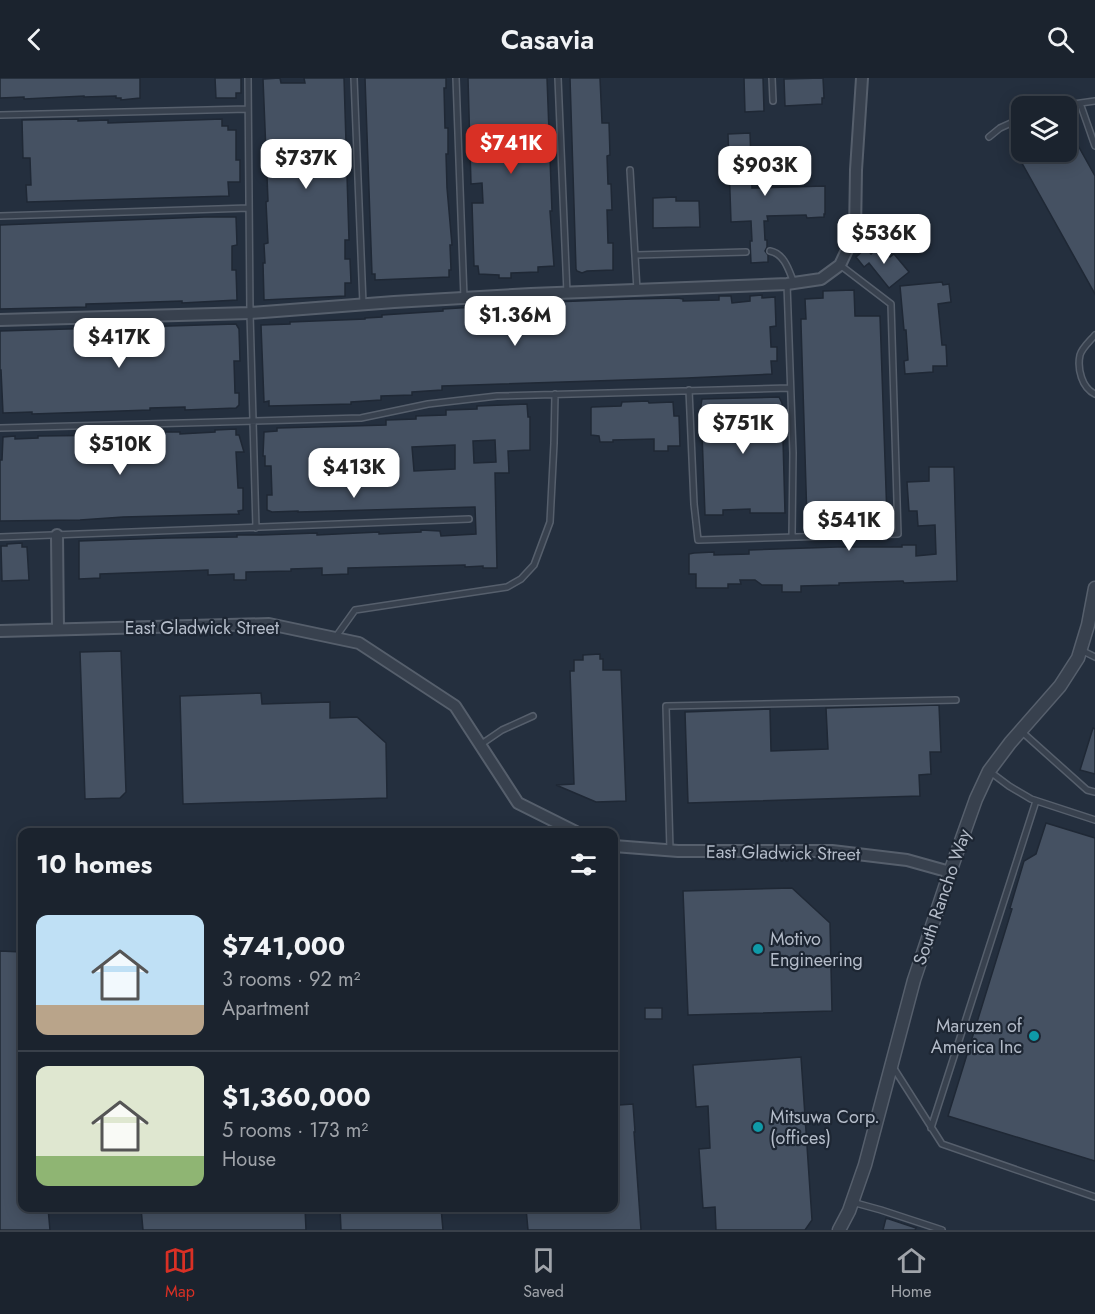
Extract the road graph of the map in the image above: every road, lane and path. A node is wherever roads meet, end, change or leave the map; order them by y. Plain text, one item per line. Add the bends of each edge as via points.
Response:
1 (248, 78) edge
2 (354, 78) edge
3 (456, 78) edge
4 (558, 78) edge
5 (772, 78) edge
6 (862, 78) edge
7 (773, 101) dead end
8 (1095, 101) edge
9 (1077, 103) edge
10 (1080, 103) junction
11 (248, 109) junction
12 (0, 115) edge
13 (1011, 123) edge
14 (989, 137) dead end
15 (1095, 146) edge
16 (630, 170) dead end
17 (249, 208) junction
18 (0, 216) edge
19 (770, 251) dead end
20 (746, 252) dead end
21 (636, 255) junction
22 (840, 266) junction
23 (791, 284) junction
24 (637, 290) junction
25 (567, 292) junction
26 (464, 298) junction
27 (363, 305) junction
28 (250, 313) junction
29 (0, 320) edge
30 (1095, 336) edge
31 (790, 388) junction
32 (689, 390) junction
33 (555, 394) junction
34 (1095, 394) edge
35 (253, 420) junction
36 (0, 428) edge
37 (469, 519) dead end
38 (256, 528) junction
39 (57, 536) junction
40 (0, 537) edge
41 (792, 537) junction
42 (1095, 588) edge
43 (58, 629) junction
44 (0, 631) edge
45 (335, 638) junction
46 (1081, 650) junction
47 (1095, 657) edge
48 (956, 700) dead end
49 (533, 716) dead end
50 (1021, 731) junction
51 (480, 745) junction
52 (989, 771) junction
53 (1095, 792) edge
54 (1036, 801) junction
55 (1095, 820) edge
56 (565, 828) edge
57 (618, 846) edge
58 (670, 850) junction
59 (950, 872) junction
60 (892, 1066) junction
61 (931, 1128) junction
62 (1095, 1197) edge
63 (852, 1202) junction
64 (839, 1230) edge
65 (942, 1230) edge

1 - 11 lane
2 - 27 lane
3 - 26 lane
4 - 25 lane
5 - 7 lane
6 - 22 street via 855,233
8 - 10 lane
9 - 10 lane
10 - 15 lane
11 - 12 lane
11 - 17 lane
13 - 14 lane
16 - 21 lane
17 - 18 lane
17 - 28 lane
19 - 23 lane via 785,261
20 - 21 lane
21 - 24 lane
22 - 23 street via 821,279
22 - 41 lane via 891,304 898,534
23 - 24 street
23 - 31 lane
24 - 25 street
25 - 26 street
26 - 27 street
27 - 28 street
28 - 29 street
28 - 35 lane
30 - 34 lane via 1080,356 1084,384
31 - 32 lane
31 - 41 lane
32 - 33 lane
32 - 41 lane via 698,540
33 - 35 lane via 428,404 361,418
33 - 45 lane via 550,522 534,565 522,579 507,587 355,610
35 - 36 lane
35 - 38 lane
37 - 38 lane
38 - 39 lane
39 - 40 lane
39 - 43 street
42 - 46 street, South Rancho Way
43 - 44 street, East Gladwick Street
43 - 45 street, East Gladwick Street via 269,624
45 - 51 street, East Gladwick Street via 359,643 455,706
46 - 47 lane
46 - 50 street, South Rancho Way via 1060,686
48 - 58 lane via 666,706
49 - 51 lane
50 - 52 street, South Rancho Way
50 - 53 lane via 1087,790
51 - 56 street, East Gladwick Street via 518,803
52 - 54 lane
52 - 59 street, South Rancho Way
54 - 55 lane
54 - 61 lane
57 - 58 street, East Gladwick Street
58 - 59 street, East Gladwick Street via 832,851 907,860
59 - 60 street, South Rancho Way via 914,980
60 - 61 lane
60 - 63 street, South Rancho Way
61 - 62 lane via 942,1144
63 - 64 street, South Rancho Way
63 - 65 lane

